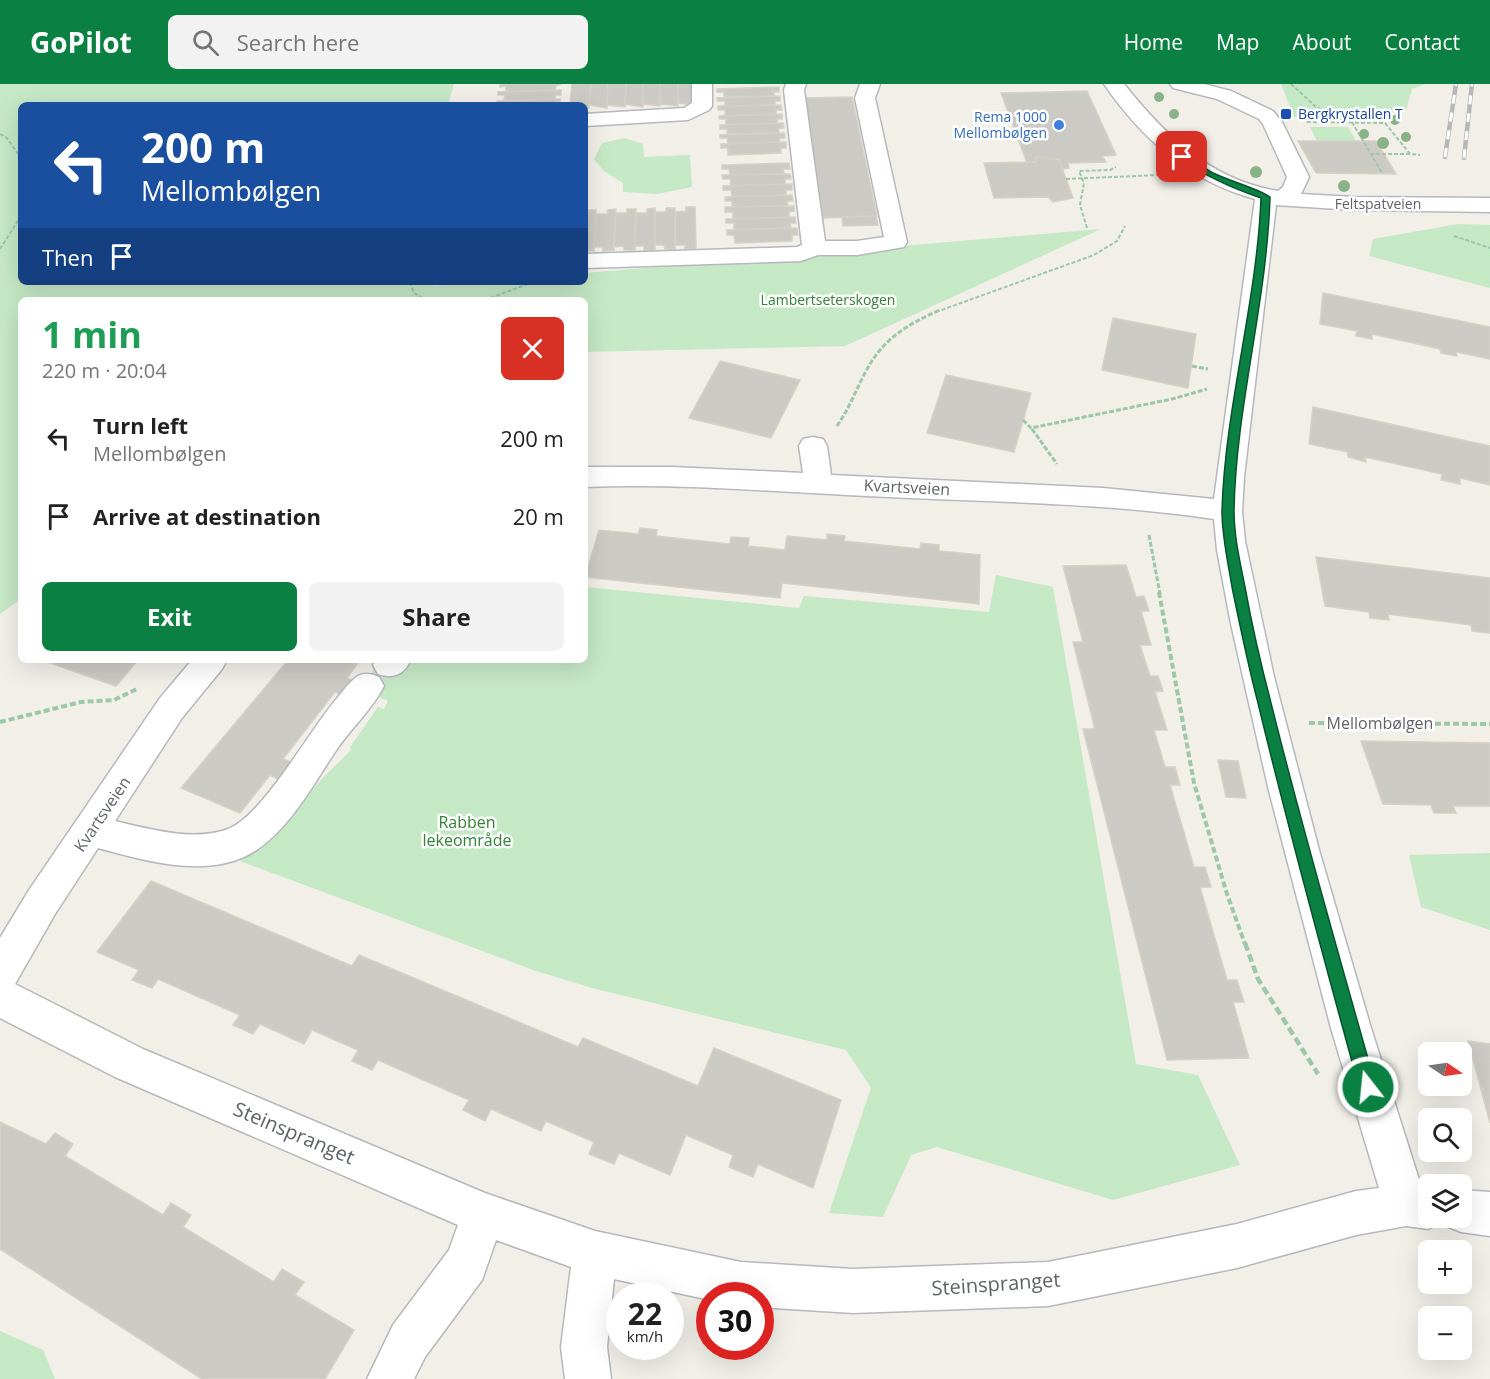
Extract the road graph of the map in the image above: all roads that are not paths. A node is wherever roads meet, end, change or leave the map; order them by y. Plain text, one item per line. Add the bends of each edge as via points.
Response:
1 (702, 84) edge
2 (796, 84) edge
3 (870, 84) edge
4 (1114, 84) edge
5 (1180, 84) edge
6 (588, 120) edge
7 (1273, 198) junction
8 (1490, 205) edge
9 (814, 248) junction
10 (588, 261) edge
11 (813, 446) road end
12 (588, 477) edge
13 (818, 484) junction
14 (1228, 511) junction
15 (208, 663) edge
16 (384, 670) edge
17 (91, 831) junction
18 (0, 973) edge
19 (0, 997) edge
20 (1417, 1207) edge
21 (1472, 1212) edge
22 (484, 1214) junction
23 (1490, 1214) edge
24 (595, 1253) junction
25 (390, 1379) edge
26 (588, 1379) edge

1 - 6 street via 702,106 688,114
2 - 9 street
3 - 9 street via 865,98 896,242 857,248
4 - 7 street via 1168,146 1206,173
5 - 7 street via 1242,102 1272,122 1298,177 1293,189
7 - 8 street, Feltspatveien via 1329,204
7 - 14 street via 1263,237 1234,439
9 - 10 street via 801,254
11 - 13 street
12 - 13 street, Kvartsveien via 636,475
13 - 14 street, Kvartsveien via 1128,499
14 - 20 street via 1229,540 1243,613 1342,1000 1374,1109
15 - 17 street, Kvartsveien via 171,708
16 - 17 street via 336,724 282,800 253,833 234,845 211,849 161,846
17 - 18 street, Kvartsveien via 29,899
19 - 22 street, Steinspranget via 129,1063
20 - 24 street, Steinspranget via 1356,1213 1237,1246 1048,1284 853,1291 741,1284
21 - 23 street
22 - 24 street, Steinspranget
22 - 25 street via 466,1264 410,1341
24 - 26 street via 584,1347

